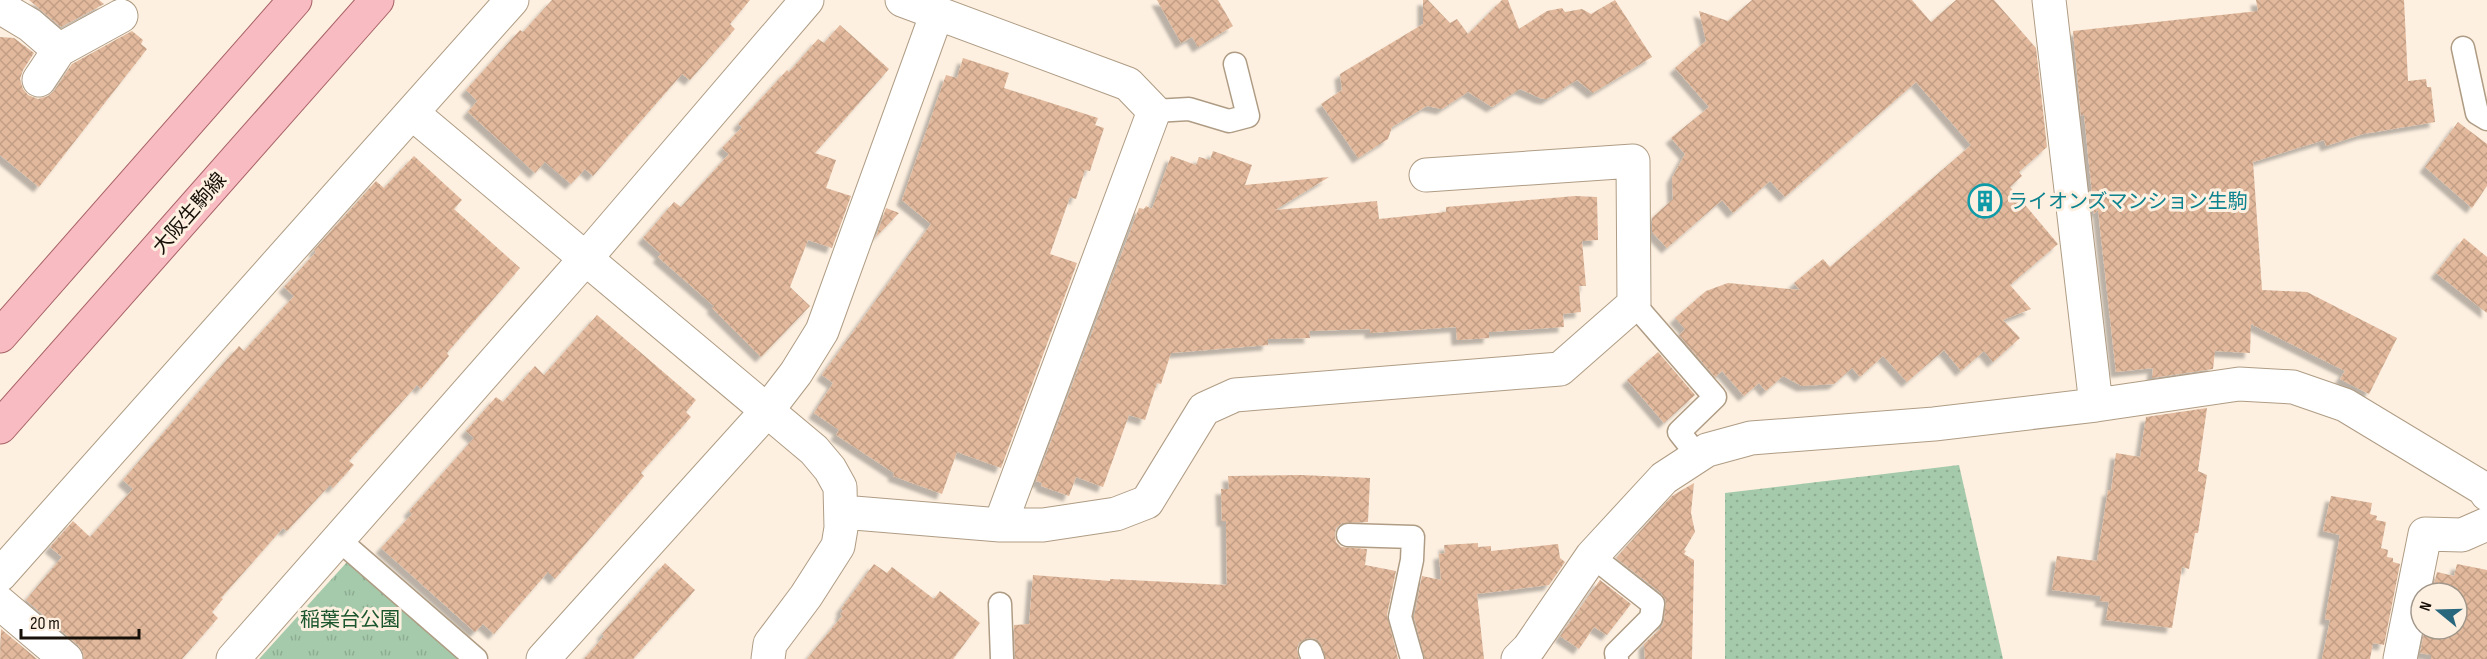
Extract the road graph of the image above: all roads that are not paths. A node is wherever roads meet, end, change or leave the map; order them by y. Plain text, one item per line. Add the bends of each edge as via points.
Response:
1 (295, 0) edge
2 (377, 0) edge
3 (512, 0) edge
4 (807, 0) edge
5 (902, 0) edge
6 (2049, 0) edge
7 (0, 7) edge
8 (937, 13) junction
9 (121, 16) dead end
10 (2463, 48) dead end
11 (59, 50) junction
12 (1235, 64) dead end
13 (39, 80) dead end
14 (1154, 111) junction
15 (412, 113) junction
16 (2487, 119) edge
17 (1426, 175) dead end
18 (586, 258) junction
19 (1634, 304) junction
20 (0, 336) edge
21 (2096, 405) junction
22 (766, 412) junction
23 (0, 427) edge
24 (1698, 456) junction
25 (2487, 494) edge
26 (842, 512) junction
27 (2487, 524) edge
28 (999, 525) junction
29 (1348, 535) dead end
30 (338, 539) junction
31 (1592, 556) junction
32 (0, 575) edge
33 (0, 603) edge
34 (1000, 604) dead end
35 (66, 659) edge
36 (233, 659) edge
37 (476, 659) edge
38 (543, 659) edge
39 (768, 659) edge
40 (1002, 659) edge
41 (1412, 659) edge
42 (1518, 659) edge
43 (1617, 659) edge
44 (2400, 659) edge

1 - 20 main road
2 - 23 main road, 大阪生駒線
3 - 15 street
4 - 18 street
5 - 8 street
6 - 21 street
7 - 11 street via 30,25
8 - 14 street via 1128,84
8 - 22 street via 822,331
9 - 11 street
10 - 16 lane via 2477,113
11 - 13 street
12 - 14 lane via 1248,116 1229,121 1189,109
14 - 28 street
15 - 18 street
15 - 32 street
17 - 19 street via 1633,161
18 - 22 street
18 - 30 street
19 - 24 lane via 1715,397 1679,432
19 - 28 street via 1560,369 1235,395 1204,409 1147,502 1105,516 1043,525
21 - 24 street via 1934,424 1751,438
21 - 25 street via 2239,384 2293,387 2345,405
22 - 26 street via 814,450 830,469 840,487
22 - 38 street
24 - 31 street via 1664,478
26 - 28 street
26 - 39 street via 838,546 770,644
27 - 44 street via 2462,536 2425,534
29 - 41 lane via 1413,537 1400,617
30 - 36 street
30 - 37 lane
31 - 42 street
31 - 43 lane via 1653,604 1651,618 1616,653
33 - 35 street
34 - 40 lane

